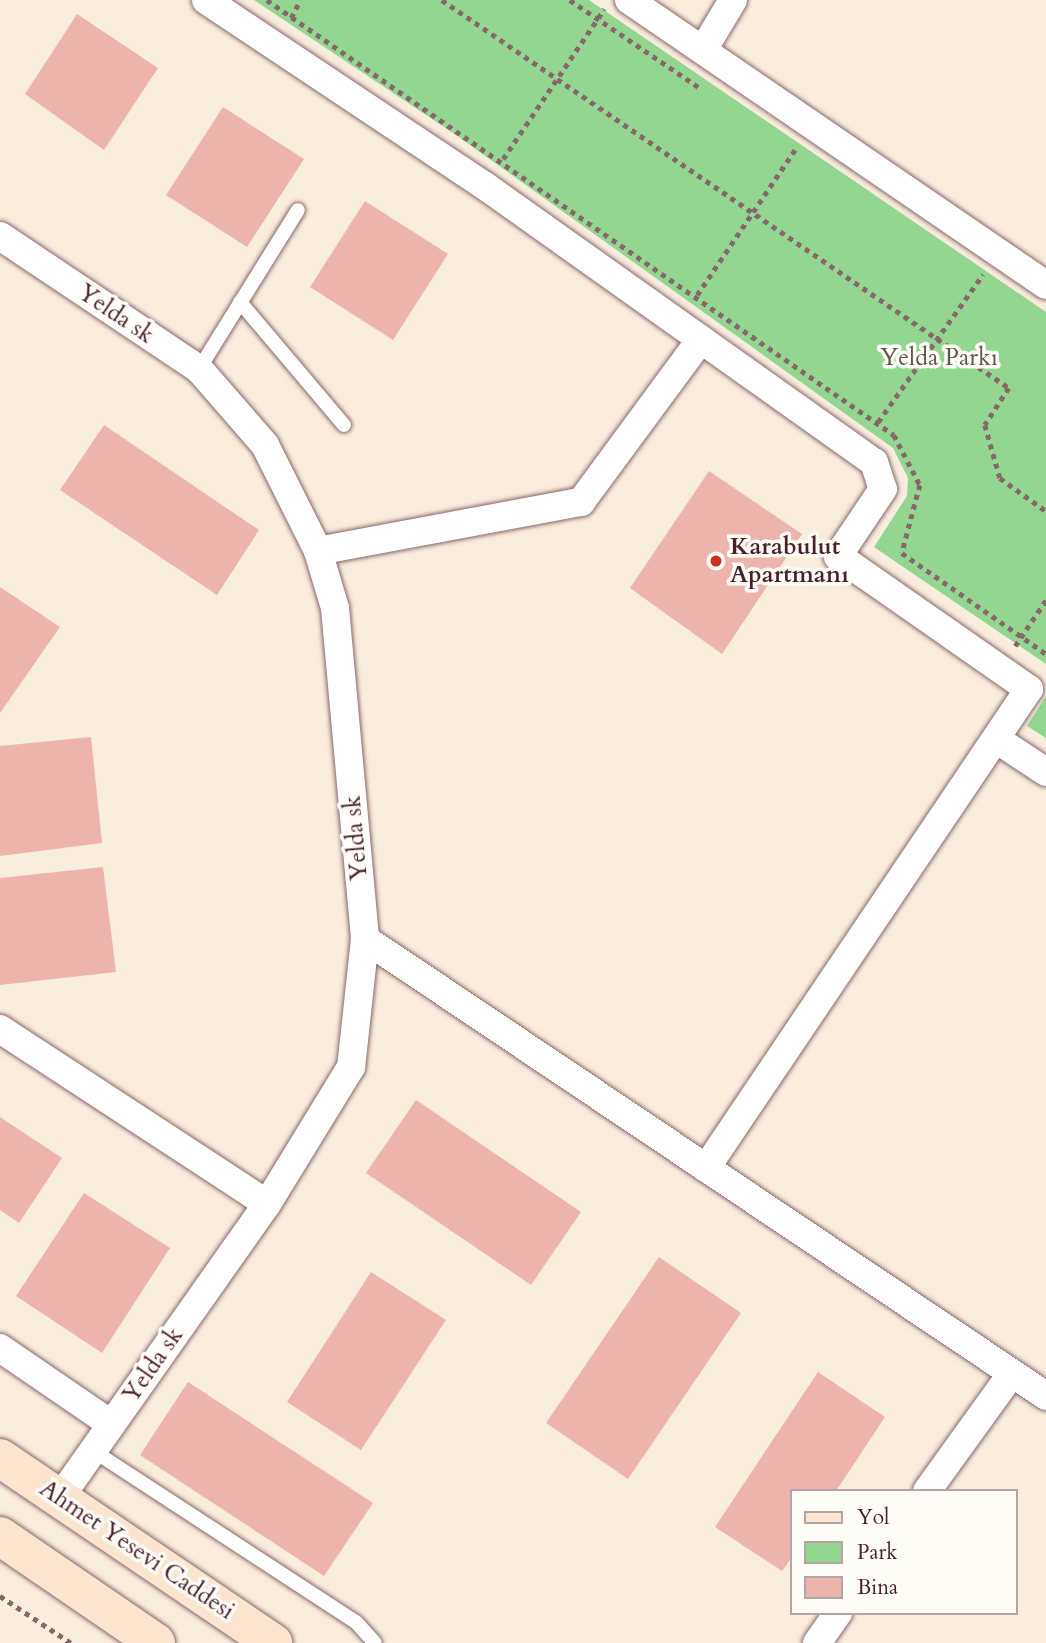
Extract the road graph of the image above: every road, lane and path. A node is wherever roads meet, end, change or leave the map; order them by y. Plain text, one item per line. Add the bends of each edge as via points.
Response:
1 (206, 0) edge
2 (442, 0) edge
3 (610, 0) edge
4 (629, 0) edge
5 (733, 0) edge
6 (703, 50) junction
7 (557, 79) junction
8 (812, 124) junction
9 (485, 186) junction
10 (298, 210) dead end
11 (753, 212) junction
12 (0, 236) edge
13 (999, 252) junction
14 (1046, 285) edge
15 (240, 302) junction
16 (678, 323) junction
17 (938, 338) junction
18 (701, 339) junction
19 (199, 369) junction
20 (344, 425) dead end
21 (858, 451) junction
22 (1046, 511) edge
23 (318, 551) junction
24 (1046, 600) edge
25 (999, 668) junction
26 (996, 739) junction
27 (1046, 772) edge
28 (365, 939) junction
29 (0, 1029) edge
30 (706, 1168) junction
31 (267, 1204) junction
32 (0, 1348) edge
33 (1012, 1373) junction
34 (1046, 1396) edge
35 (111, 1424) junction
36 (92, 1450) junction
37 (0, 1458) edge
38 (928, 1489) edge
39 (60, 1497) junction
40 (0, 1536) edge
41 (0, 1596) edge
42 (837, 1615) edge
43 (71, 1643) edge
44 (156, 1643) edge
45 (273, 1643) edge
46 (375, 1643) edge
47 (817, 1643) edge

1 - 9 street
2 - 7 path
3 - 7 path
4 - 6 street
5 - 6 street
6 - 8 street
7 - 9 path
7 - 11 path
8 - 11 path
8 - 13 street
9 - 16 street
10 - 15 lane
11 - 16 path
11 - 17 path
12 - 19 street, Yelda sk
13 - 14 street
13 - 17 path
15 - 19 lane
15 - 20 lane
16 - 18 street
17 - 21 path
17 - 22 path via 1009,388 985,425 1000,478
18 - 21 street
18 - 23 street via 581,502
19 - 23 street, Yelda sk via 265,445
21 - 25 street via 874,462 883,489 838,556
23 - 28 street, Yelda sk via 335,608
24 - 25 path
25 - 26 street via 1029,689
26 - 27 street
26 - 30 street
28 - 30 street
28 - 31 street, Yelda sk via 351,1066
29 - 31 street
30 - 33 street
31 - 35 street, Yelda sk
32 - 35 street
33 - 34 street
33 - 38 street
35 - 36 street, Yelda sk
36 - 39 street, Yelda sk
36 - 46 lane via 356,1622
37 - 39 main road, Ahmet Yesevi Caddesi
39 - 45 main road, Ahmet Yesevi Caddesi
40 - 44 main road
41 - 43 path
42 - 47 street

